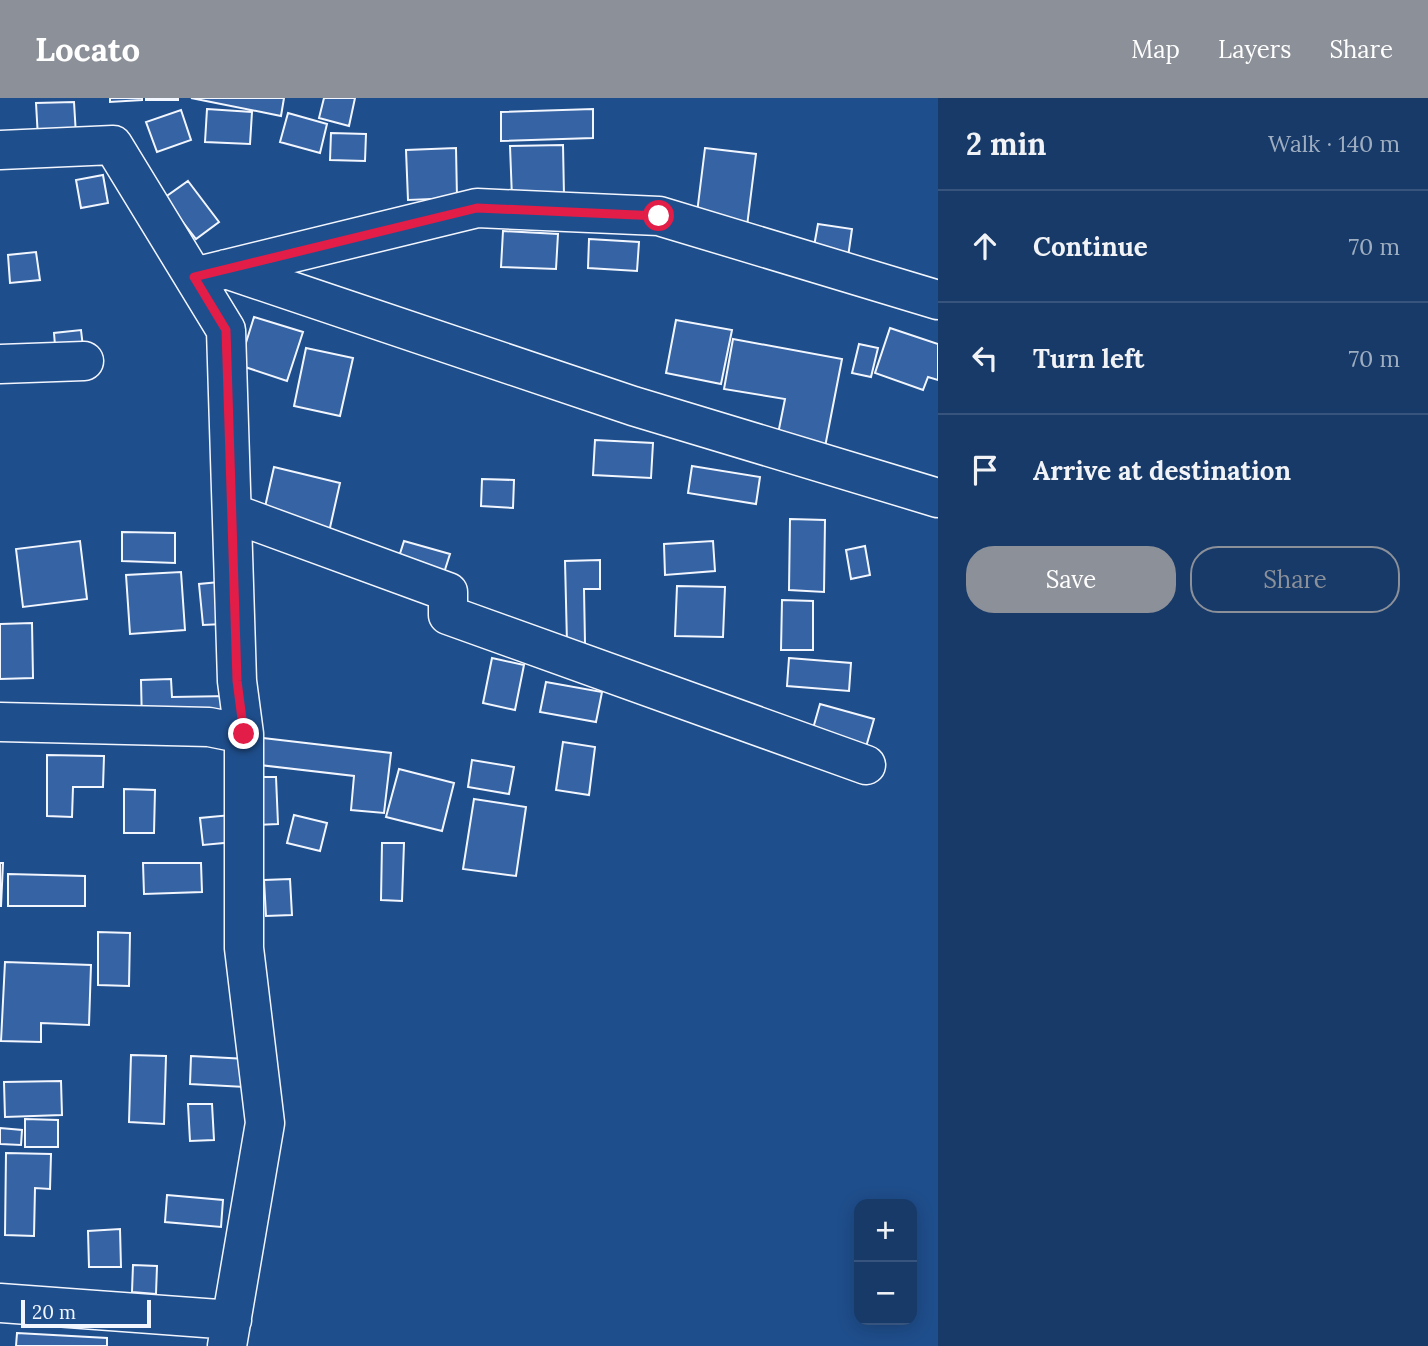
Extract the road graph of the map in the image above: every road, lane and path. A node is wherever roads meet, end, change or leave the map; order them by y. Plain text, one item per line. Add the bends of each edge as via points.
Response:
1 (0, 150) edge
2 (210, 273) junction
3 (938, 300) edge
4 (84, 361) dead end
5 (0, 364) edge
6 (938, 498) edge
7 (232, 513) junction
8 (0, 722) edge
9 (244, 734) junction
10 (866, 765) dead end
11 (0, 1303) edge
12 (230, 1333) edge

1 - 2 street via 113,145
2 - 3 street via 489,208 659,216
2 - 6 street
2 - 7 street via 226,330
4 - 5 street
7 - 9 street via 237,681
7 - 10 street via 448,592 448,615
8 - 9 street via 209,727
9 - 12 street via 244,948 265,1123
11 - 12 street

